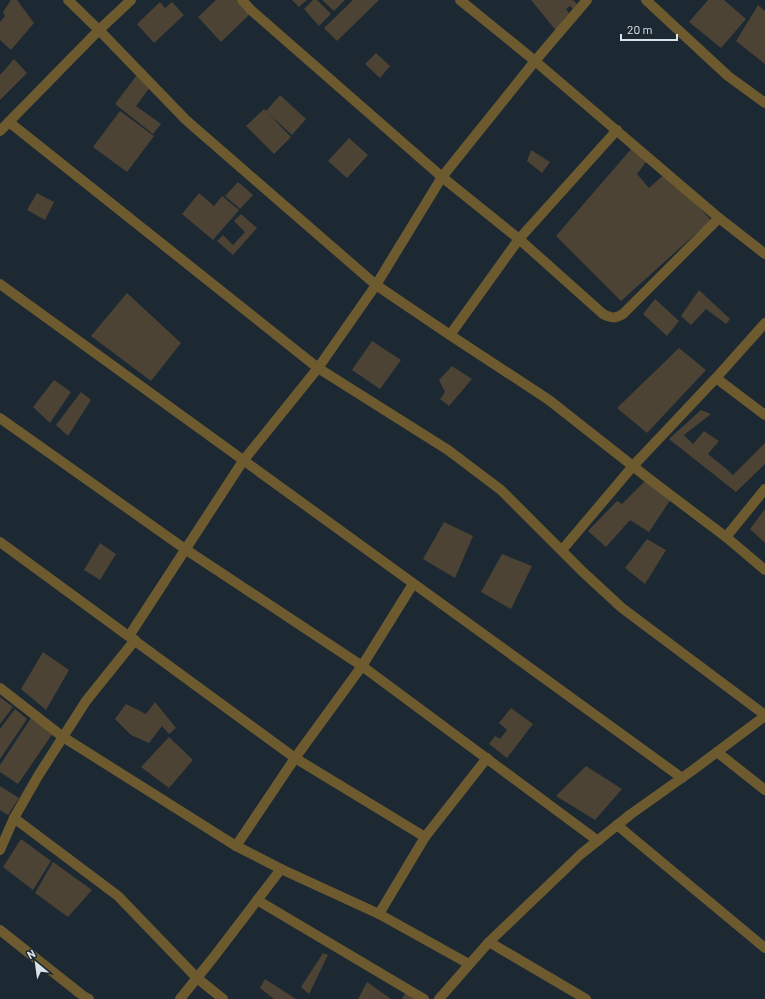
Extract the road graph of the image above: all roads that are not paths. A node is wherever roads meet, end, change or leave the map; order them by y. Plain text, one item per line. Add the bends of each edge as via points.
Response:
1 (68, 0) edge
2 (131, 0) edge
3 (242, 0) edge
4 (460, 0) edge
5 (587, 0) edge
6 (646, 0) edge
7 (99, 30) junction
8 (535, 61) junction
9 (765, 103) edge
10 (9, 122) junction
11 (616, 130) junction
12 (0, 131) edge
13 (442, 177) junction
14 (719, 218) junction
15 (519, 239) junction
16 (765, 254) edge
17 (0, 284) edge
18 (376, 285) junction
19 (765, 323) edge
20 (450, 335) junction
21 (318, 368) junction
22 (716, 378) junction
23 (765, 415) edge
24 (1, 421) edge
25 (243, 461) junction
26 (633, 466) junction
27 (765, 489) edge
28 (726, 537) junction
29 (0, 542) edge
30 (185, 549) junction
31 (562, 550) junction
32 (765, 570) edge
33 (413, 584) junction
34 (132, 638) junction
35 (362, 666) junction
36 (0, 688) edge
37 (765, 715) edge
38 (63, 737) junction
39 (717, 752) junction
40 (295, 758) junction
41 (486, 758) junction
42 (682, 778) junction
43 (765, 790) edge
44 (14, 818) junction
45 (617, 825) junction
46 (425, 837) junction
47 (598, 841) junction
48 (236, 846) junction
49 (0, 850) edge
50 (280, 869) junction
51 (257, 900) junction
52 (379, 914) junction
53 (0, 930) edge
54 (489, 942) junction
55 (765, 948) edge
56 (469, 964) junction
57 (197, 978) junction
58 (89, 999) edge
59 (180, 999) edge
60 (223, 999) edge
61 (424, 999) edge
62 (439, 999) edge
63 (586, 999) edge

1 - 7 street
2 - 7 street
3 - 13 street
4 - 8 street
5 - 8 street
6 - 9 street via 728,76
7 - 10 street
7 - 18 street via 186,120
8 - 11 street
8 - 13 street
10 - 12 street
10 - 21 street
11 - 14 street
11 - 15 street
13 - 15 street
13 - 18 street
14 - 15 street via 617,318 602,314
14 - 16 street
15 - 20 street
17 - 25 street
18 - 20 street
18 - 21 street
19 - 22 street
20 - 26 street via 549,400
21 - 25 street
21 - 31 street via 448,450 501,490
22 - 23 street
22 - 26 street
24 - 30 street
25 - 30 street
25 - 33 street
26 - 28 street
26 - 31 street
27 - 28 street
28 - 32 street
29 - 34 street
30 - 34 street
30 - 35 street
31 - 37 street via 622,608
33 - 35 street
33 - 42 street
34 - 38 street
34 - 40 street
35 - 40 street
35 - 41 street
36 - 38 street
37 - 39 street
38 - 44 street
38 - 48 street
39 - 42 street
39 - 43 street
40 - 46 street
40 - 48 street
41 - 46 street
41 - 47 street
42 - 45 street
44 - 49 street
44 - 57 street via 118,896
45 - 47 street
45 - 55 street
46 - 52 street
47 - 54 street via 581,854
48 - 50 street
50 - 51 street
50 - 52 street
51 - 57 street
51 - 61 street
52 - 56 street
53 - 58 street
54 - 56 street
54 - 63 street
56 - 62 street
57 - 59 street
57 - 60 street

